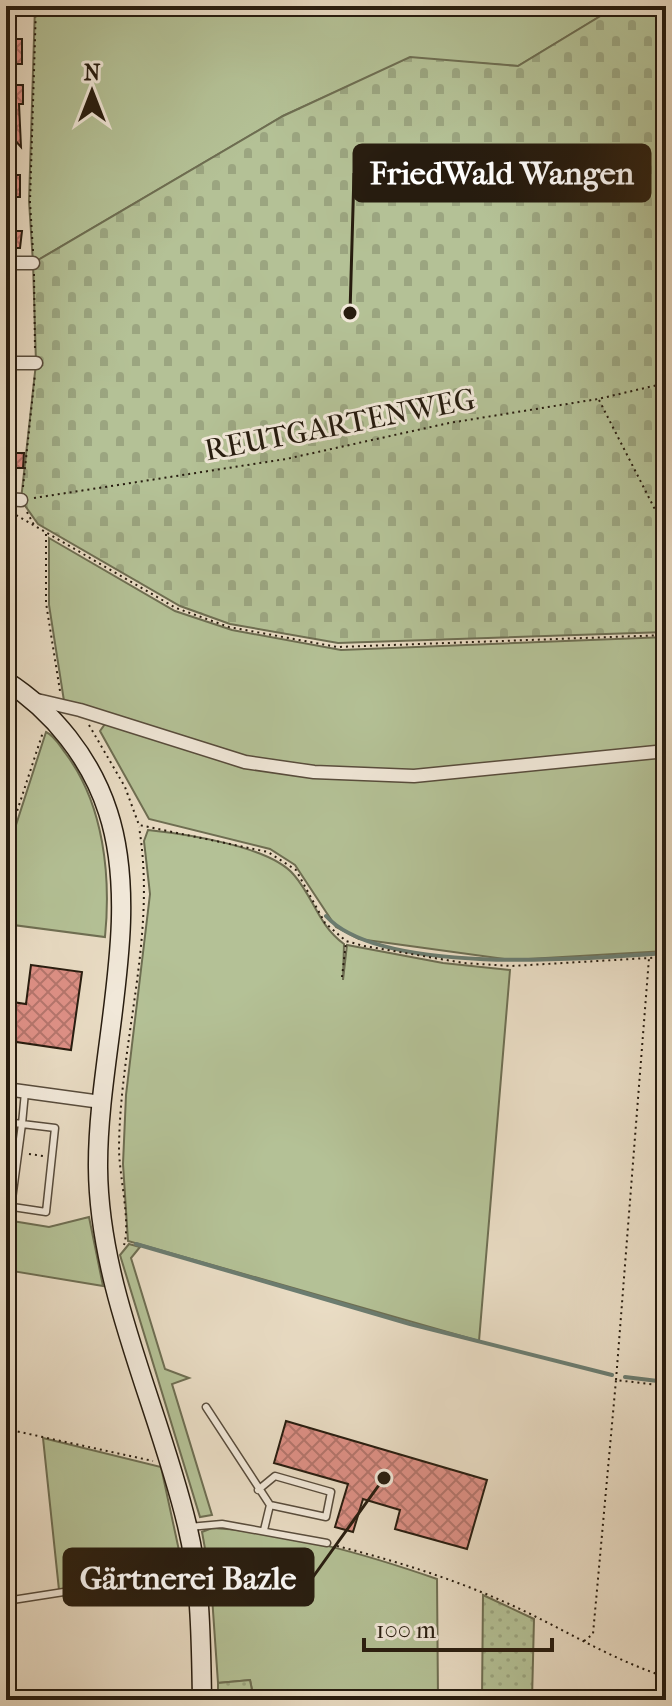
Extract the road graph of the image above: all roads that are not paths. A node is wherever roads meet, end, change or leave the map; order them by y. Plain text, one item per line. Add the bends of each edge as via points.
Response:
1 (6, 263) edge
2 (33, 263) dead end
3 (6, 363) edge
4 (36, 363) dead end
5 (6, 499) edge
6 (21, 500) road end
7 (6, 681) edge
8 (55, 711) junction
9 (666, 751) edge
10 (6, 1089) edge
11 (25, 1092) junction
12 (101, 1102) junction
13 (6, 1122) edge
14 (22, 1124) junction
15 (8, 1206) edge
16 (206, 1407) dead end
17 (258, 1490) junction
18 (270, 1505) junction
19 (188, 1527) junction
20 (264, 1530) junction
21 (327, 1543) road end
22 (196, 1572) junction
23 (6, 1601) edge
24 (202, 1700) edge

1 - 2 street
3 - 4 street
5 - 6 street
7 - 8 street
8 - 9 street via 80,710 245,762 314,772 414,776
8 - 12 street via 95,778 120,863 118,955
10 - 11 street
11 - 12 street
11 - 14 lane
12 - 19 street via 98,1166 106,1250
13 - 14 lane
14 - 15 lane
14 - 15 lane via 55,1128 46,1212
16 - 17 lane
17 - 18 lane
17 - 18 lane via 275,1476 331,1492 326,1517
18 - 20 lane
19 - 20 lane via 222,1524
19 - 22 street
20 - 21 lane
22 - 23 lane
22 - 24 street

